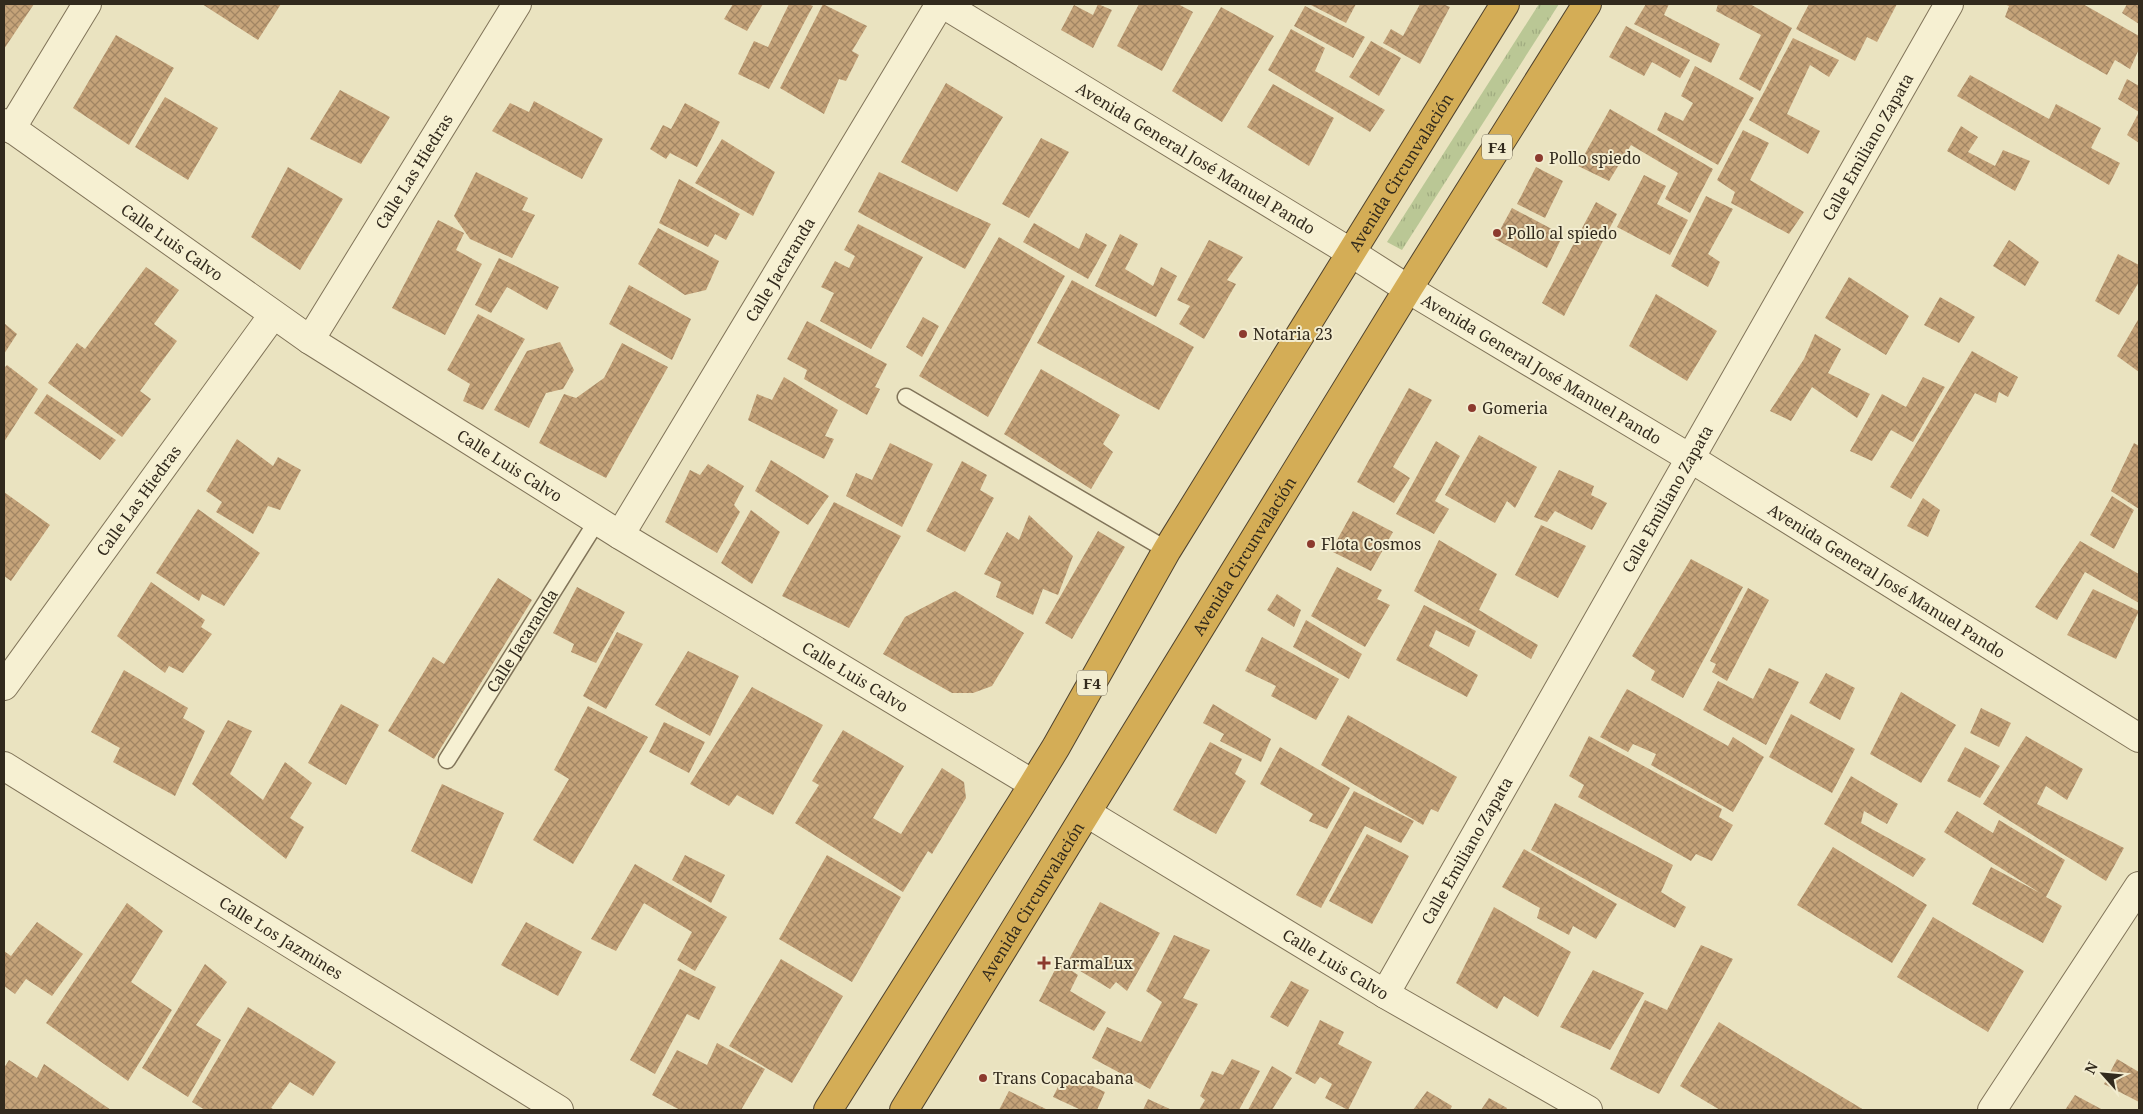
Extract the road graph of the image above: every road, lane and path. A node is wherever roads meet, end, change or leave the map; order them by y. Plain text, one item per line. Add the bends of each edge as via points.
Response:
1 (87, 4) edge
2 (517, 4) edge
3 (942, 4) edge
4 (1505, 4) edge
5 (1587, 4) edge
6 (1948, 4) edge
7 (7, 126) edge
8 (1350, 252) junction
9 (1408, 289) junction
10 (273, 315) junction
11 (310, 340) junction
12 (906, 398) dead end
13 (1690, 458) junction
14 (596, 521) junction
15 (620, 535) junction
16 (1167, 550) junction
17 (4, 686) edge
18 (2139, 738) edge
19 (447, 760) dead end
20 (4, 766) edge
21 (1033, 784) junction
22 (1087, 813) junction
23 (2139, 886) edge
24 (1385, 994) junction
25 (558, 1110) edge
26 (828, 1110) edge
27 (904, 1110) edge
28 (1588, 1110) edge
29 (1992, 1110) edge

1 - 7 street
2 - 11 street, Calle Las Hiedras
3 - 8 street, Avenida General José Manuel Pando
3 - 15 street, Calle Jacaranda
4 - 8 highway, Avenida Circunvalación / F4
5 - 9 highway, Avenida Circunvalación / F4
6 - 13 street, Calle Emiliano Zapata
7 - 10 street, Calle Luis Calvo
8 - 9 street, Avenida General José Manuel Pando
8 - 16 highway, Avenida Circunvalación / F4
9 - 13 street, Avenida General José Manuel Pando
9 - 22 highway, Avenida Circunvalación / F4
10 - 11 street, Calle Luis Calvo
10 - 17 street, Calle Las Hiedras
11 - 14 street, Calle Luis Calvo
12 - 16 lane
13 - 18 street, Avenida General José Manuel Pando
13 - 24 street, Calle Emiliano Zapata
14 - 15 street, Calle Luis Calvo
14 - 19 lane, Calle Jacaranda
15 - 21 street, Calle Luis Calvo
16 - 21 highway, Avenida Circunvalación / F4
20 - 25 street, Calle Los Jazmines
21 - 26 highway, Avenida Circunvalación / F4
22 - 24 street, Calle Luis Calvo
22 - 27 highway, Avenida Circunvalación / F4
23 - 29 street
24 - 28 street, Calle Luis Calvo

